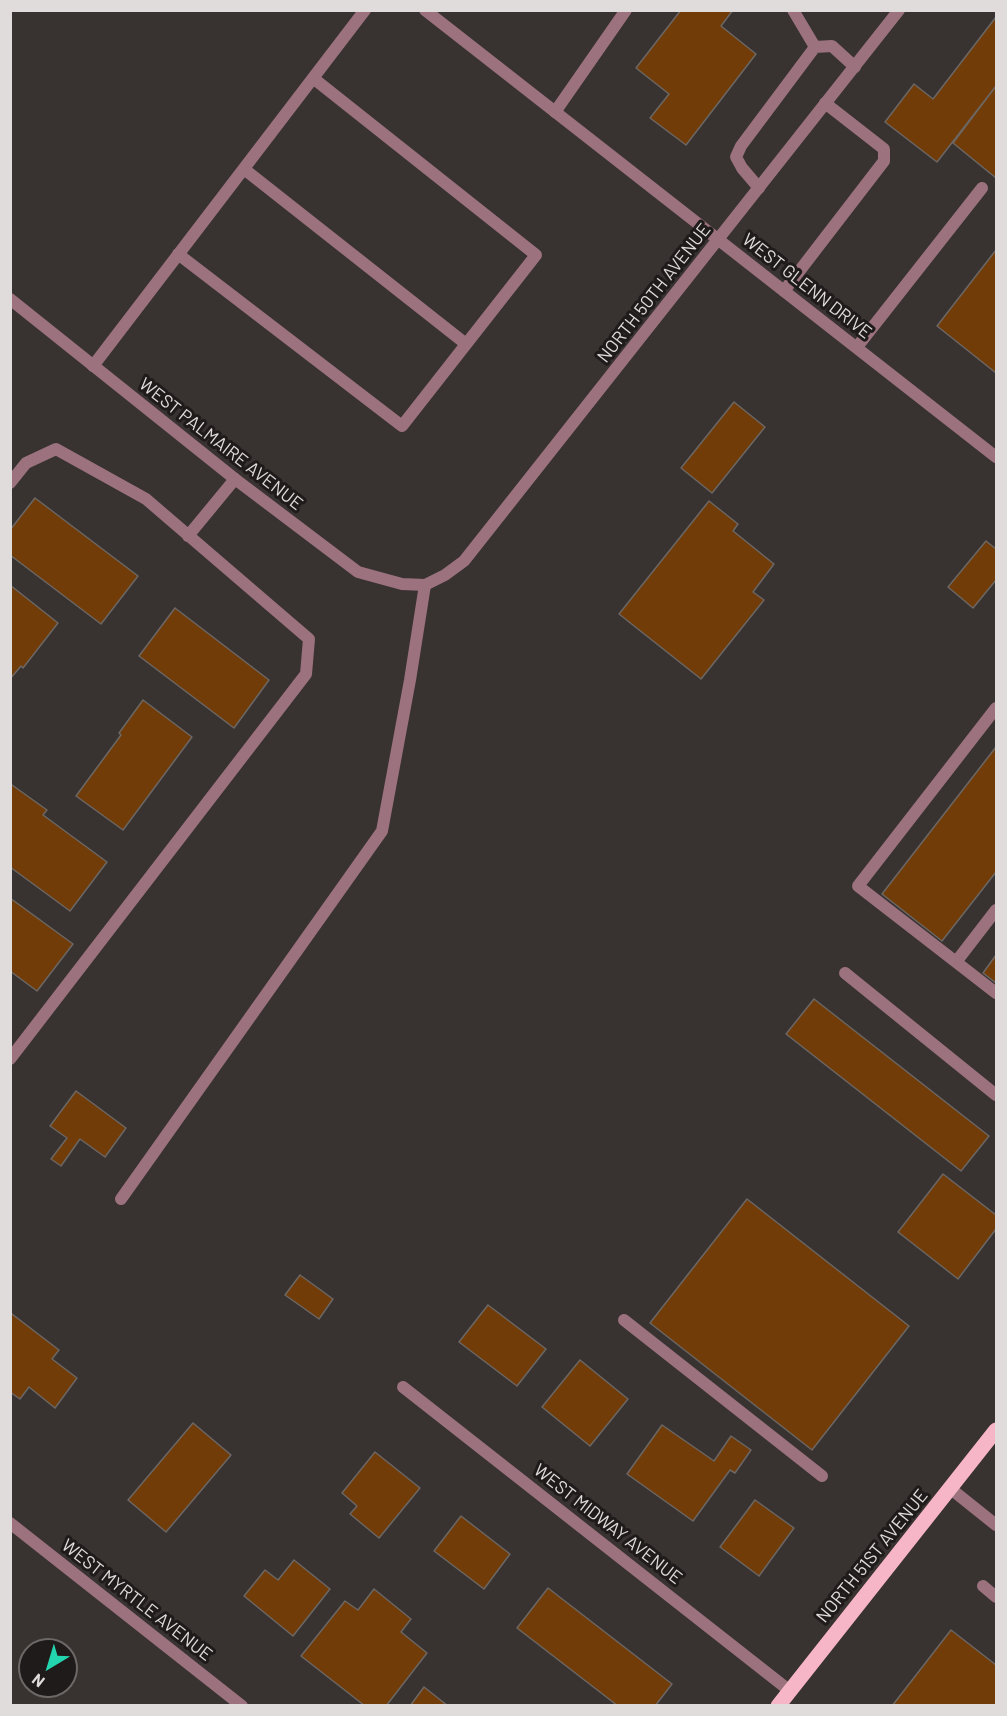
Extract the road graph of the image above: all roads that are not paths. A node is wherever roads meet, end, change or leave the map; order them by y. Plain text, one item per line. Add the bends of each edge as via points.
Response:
1 (365, 10) edge
2 (425, 10) edge
3 (626, 10) edge
4 (793, 10) edge
5 (899, 10) edge
6 (815, 47) junction
7 (855, 67) junction
8 (313, 78) junction
9 (825, 103) junction
10 (555, 112) junction
11 (244, 169) junction
12 (759, 188) junction
13 (982, 188) dead end
14 (719, 240) junction
15 (178, 254) junction
16 (784, 291) junction
17 (10, 299) edge
18 (466, 344) junction
19 (857, 347) junction
20 (93, 366) junction
21 (996, 457) edge
22 (235, 479) junction
23 (10, 483) edge
24 (189, 536) junction
25 (425, 585) junction
26 (996, 708) edge
27 (996, 910) edge
28 (956, 962) junction
29 (845, 973) dead end
30 (996, 993) edge
31 (10, 1059) edge
32 (996, 1095) edge
33 (121, 1199) dead end
34 (624, 1320) dead end
35 (403, 1387) dead end
36 (996, 1430) edge
37 (822, 1476) dead end
38 (951, 1489) junction
39 (10, 1523) edge
40 (996, 1525) edge
41 (983, 1586) dead end
42 (996, 1597) edge
43 (790, 1691) junction
44 (242, 1706) edge
45 (778, 1706) edge

1 - 8 street
2 - 10 street, WEST GLENN DRIVE
3 - 10 street
4 - 6 street
5 - 7 street, NORTH 50TH AVENUE
6 - 7 street via 832,46
6 - 12 street via 736,157
7 - 9 street, NORTH 50TH AVENUE
8 - 11 street
8 - 18 street via 536,255
9 - 12 street, NORTH 50TH AVENUE
9 - 16 street via 884,149 884,161
10 - 14 street, WEST GLENN DRIVE
11 - 15 street
11 - 18 street
12 - 14 street, NORTH 50TH AVENUE
13 - 19 street
14 - 16 street, WEST GLENN DRIVE
14 - 25 street, NORTH 50TH AVENUE via 464,561
15 - 18 street via 402,426
15 - 20 street
16 - 19 street, WEST GLENN DRIVE
17 - 20 street, WEST PALMAIRE AVENUE
19 - 21 street, WEST GLENN DRIVE
20 - 22 street, WEST PALMAIRE AVENUE
22 - 24 street
22 - 25 street, WEST PALMAIRE AVENUE via 358,572 402,584
23 - 24 street via 26,463 56,449 146,499
24 - 31 street via 309,639 306,674
25 - 33 street via 381,831
26 - 28 street via 858,886
27 - 28 street
28 - 30 street
29 - 32 street
34 - 37 street
35 - 43 street, WEST MIDWAY AVENUE
36 - 38 main road, NORTH 51ST AVENUE
38 - 40 street
38 - 43 main road, NORTH 51ST AVENUE
39 - 44 street, WEST MYRTLE AVENUE
41 - 42 street
43 - 45 main road, NORTH 51ST AVENUE

